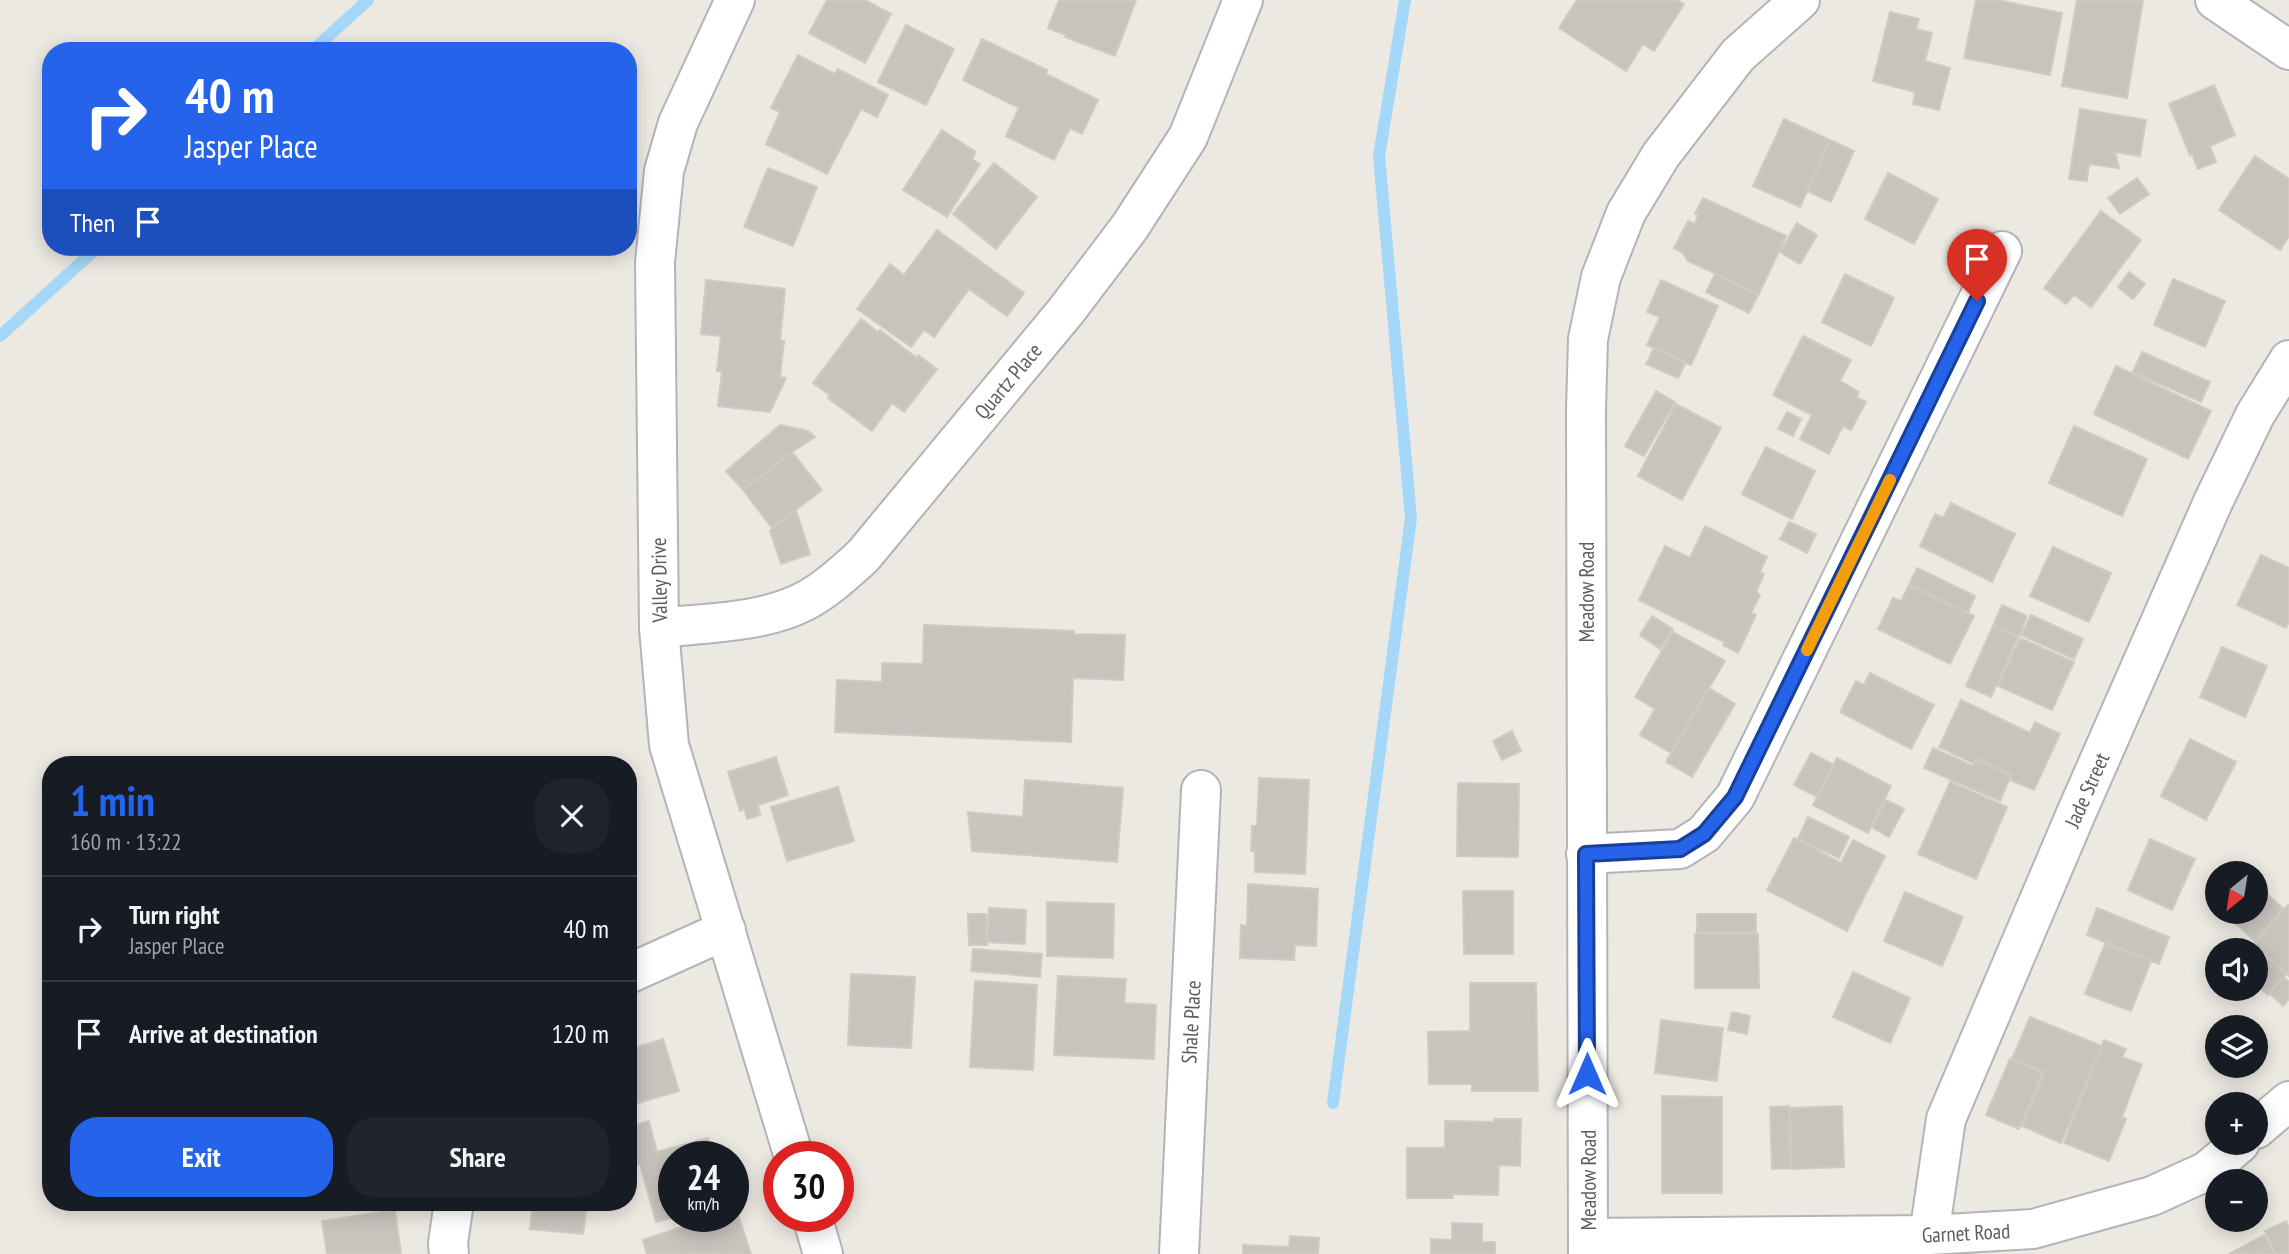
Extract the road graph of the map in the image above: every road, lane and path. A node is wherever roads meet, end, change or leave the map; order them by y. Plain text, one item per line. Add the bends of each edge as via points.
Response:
1 (734, 0) edge
2 (1243, 0) edge
3 (1800, 0) edge
4 (2215, 0) edge
5 (2289, 51) edge
6 (2002, 251) dead end
7 (2289, 360) edge
8 (659, 628) junction
9 (1201, 790) dead end
10 (1586, 854) junction
11 (726, 930) junction
12 (637, 970) edge
13 (2289, 1101) edge
14 (2268, 1119) edge
15 (789, 1141) edge
16 (2226, 1155) edge
17 (453, 1211) edge
18 (817, 1232) edge
19 (1929, 1236) junction
20 (1588, 1246) edge
21 (449, 1254) edge
22 (823, 1254) edge
23 (1179, 1254) edge

1 - 8 street, Valley Drive via 678,123 664,171 656,261
2 - 8 street, Quartz Place via 1188,137 1129,228 863,556 802,603 757,617
3 - 10 street, Meadow Road via 1738,55 1661,155 1626,213 1601,277 1588,339 1586,410
4 - 5 street
6 - 10 street via 1735,797 1704,834 1680,849
7 - 19 street, Jade Street via 2255,415 2213,502 1947,1119
8 - 11 street, Valley Drive via 669,745
9 - 23 street, Shale Place
10 - 20 street, Meadow Road
11 - 12 street
11 - 15 street, Valley Drive
13 - 14 street
16 - 19 street, Garnet Road via 2207,1171 2152,1196 2033,1229
17 - 21 street
18 - 22 street
19 - 20 street, Garnet Road

